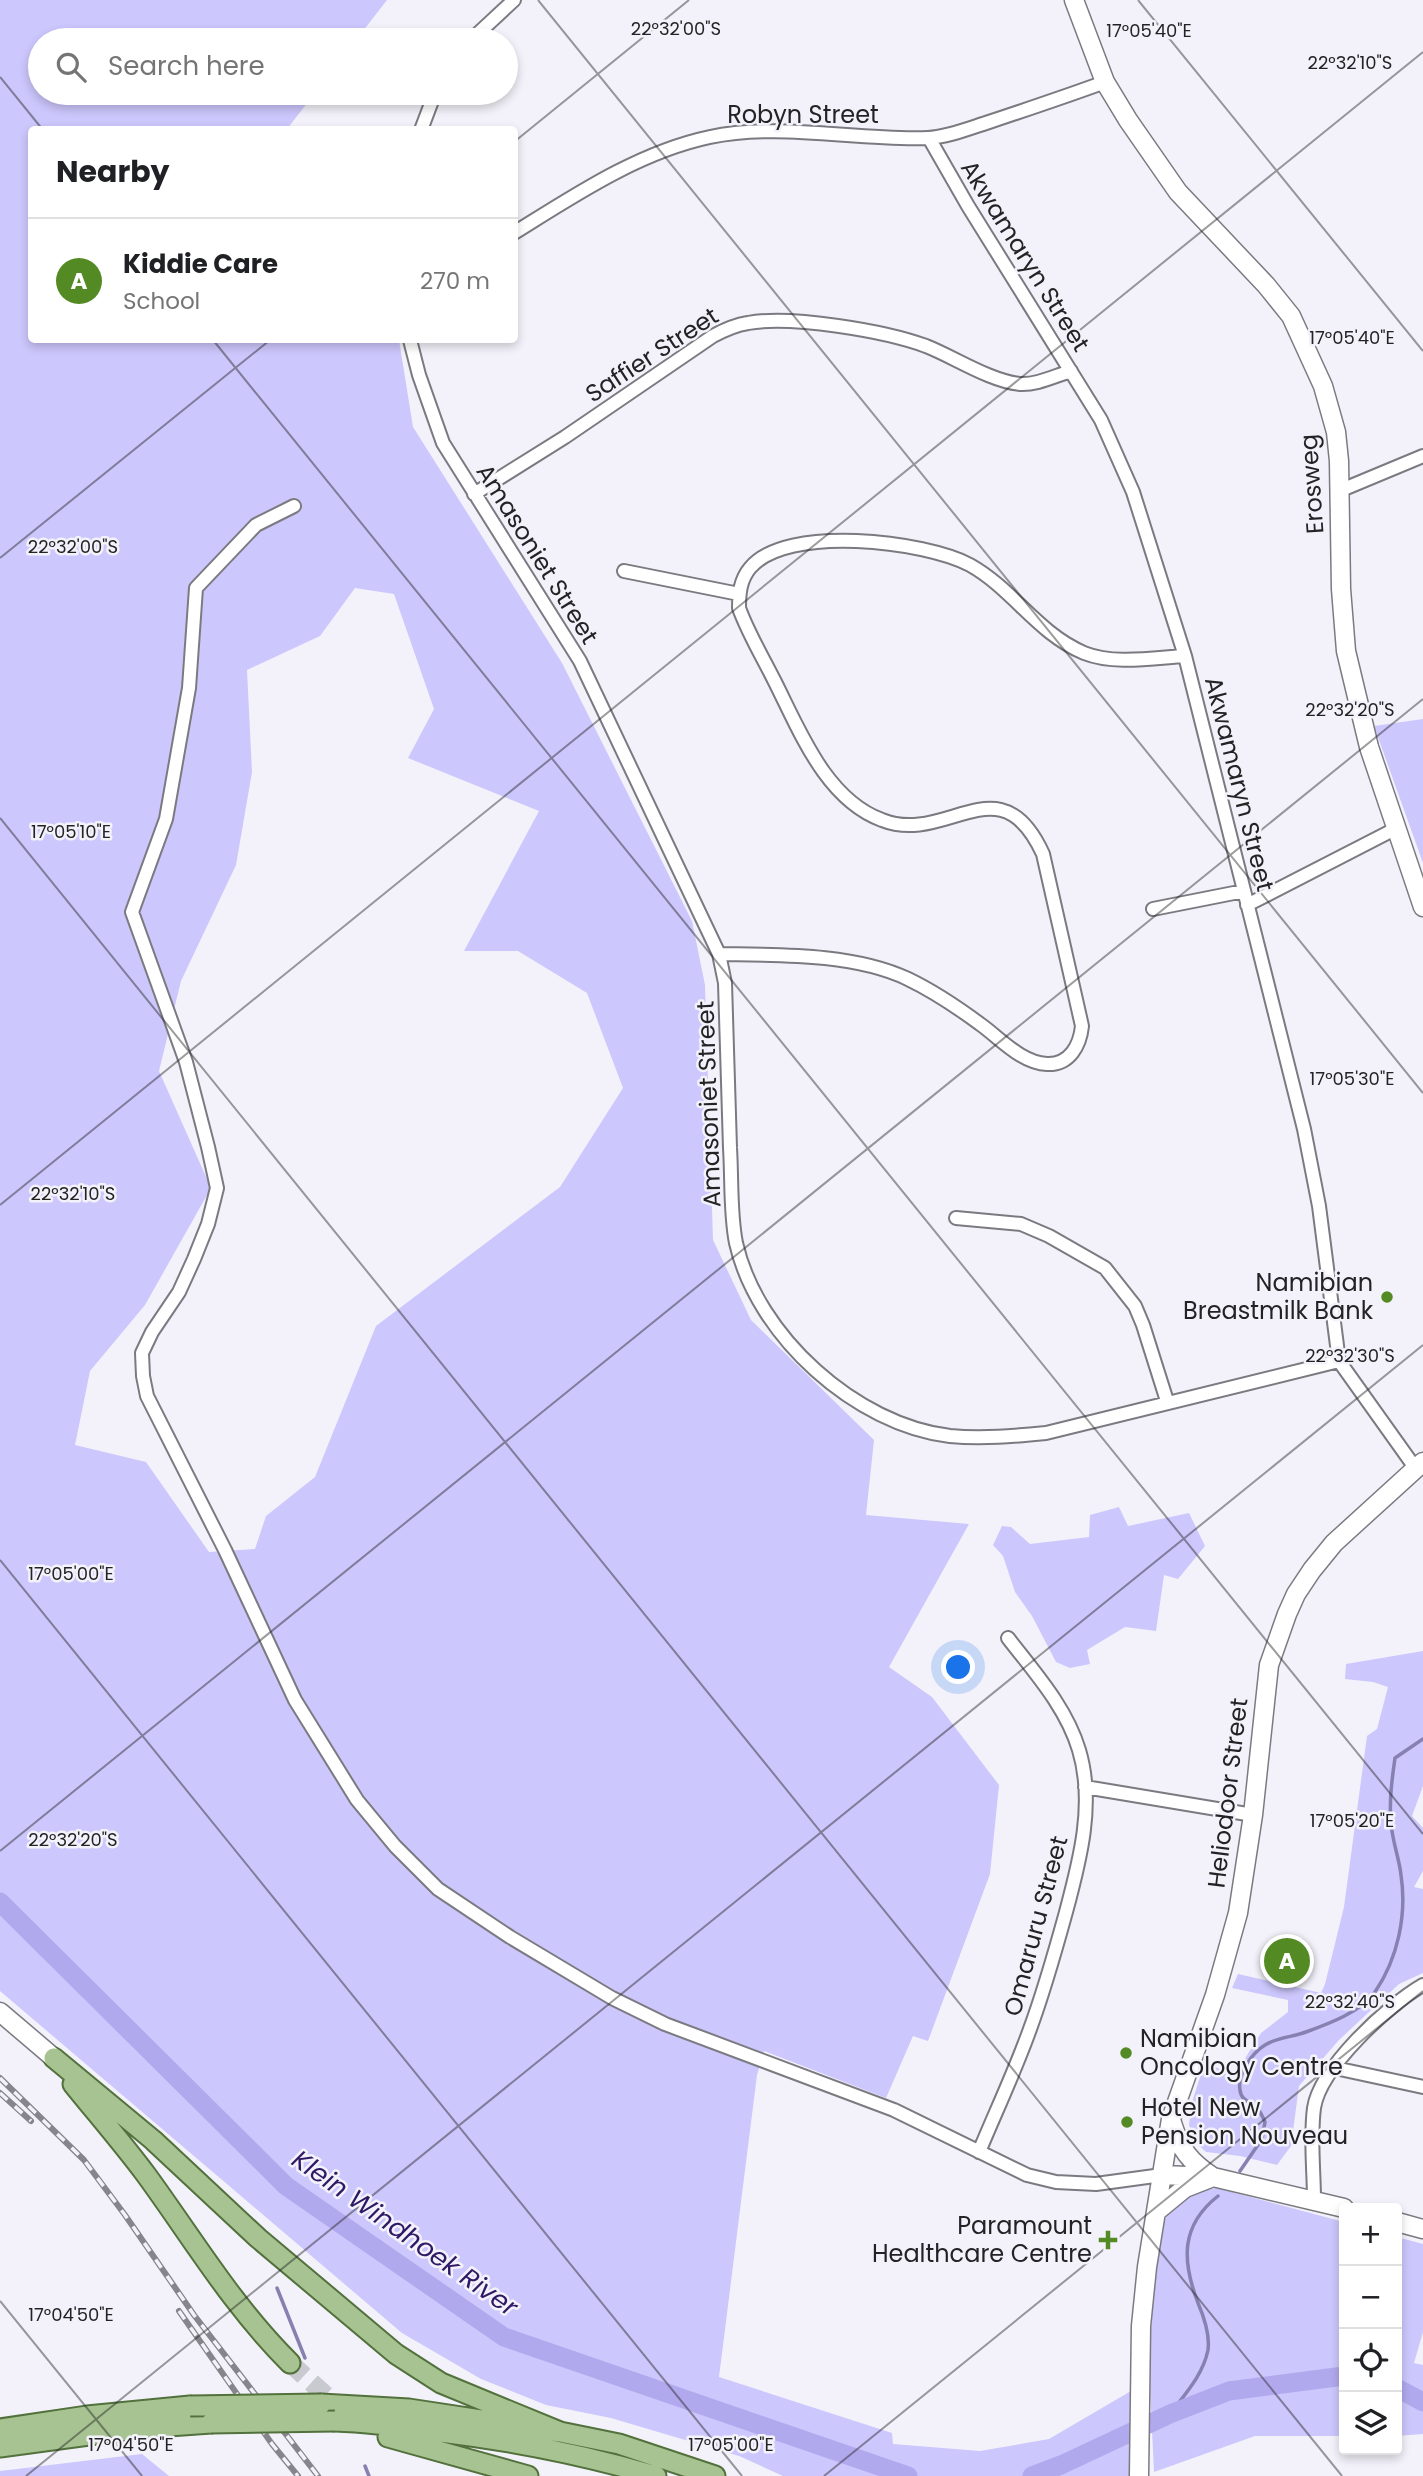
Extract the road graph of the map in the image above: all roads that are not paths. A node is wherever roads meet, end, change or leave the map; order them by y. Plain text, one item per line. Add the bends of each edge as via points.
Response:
1 (514, 0) edge
2 (1074, 0) edge
3 (484, 28) edge
4 (1105, 82) junction
5 (430, 105) edge
6 (423, 126) edge
7 (929, 138) junction
8 (518, 231) edge
9 (411, 343) edge
10 (1071, 371) junction
11 (1423, 456) edge
12 (1339, 491) junction
13 (474, 494) junction
14 (294, 506) dead end
15 (624, 570) dead end
16 (739, 594) junction
17 (1185, 656) junction
18 (1395, 830) junction
19 (1244, 891) junction
20 (1247, 905) junction
21 (1423, 907) edge
22 (1153, 909) dead end
23 (719, 954) junction
24 (956, 1218) dead end
25 (1339, 1361) junction
26 (1167, 1401) junction
27 (1419, 1466) edge
28 (1008, 1638) dead end
29 (1085, 1787) junction
30 (1252, 1815) junction
31 (1423, 1984) edge
32 (0, 2012) edge
33 (54, 2058) junction
34 (1335, 2068) junction
35 (1423, 2087) edge
36 (1171, 2119) junction
37 (979, 2152) junction
38 (1163, 2175) junction
39 (1213, 2176) junction
40 (1314, 2200) junction
41 (1339, 2207) edge
42 (1157, 2211) junction
43 (1402, 2223) edge
44 (1423, 2229) edge
45 (290, 2363) tunnel mouth
46 (410, 2419) junction
47 (0, 2429) edge
48 (560, 2432) junction
49 (388, 2437) dead end
50 (0, 2447) edge
51 (528, 2476) edge
52 (656, 2476) edge
53 (715, 2476) edge
54 (1139, 2476) edge

1 - 3 street
2 - 4 street, Erosweg
4 - 7 street, Robyn Street
4 - 12 street, Erosweg via 1178,192 1292,316 1323,386 1336,432
5 - 6 street
7 - 8 street, Robyn Street via 799,132 709,137 606,177
7 - 10 street, Akwamaryn Street
9 - 13 street, Amasoniet Street via 437,429
10 - 13 street, Saffier Street via 1041,382 1018,384 889,334 794,322 749,322 713,336
10 - 17 street, Akwamaryn Street via 1106,430 1133,492
11 - 12 street
12 - 18 street, Erosweg via 1346,651
13 - 23 street, Amasoniet Street via 580,661
14 - 37 street via 256,525 196,588 189,688 166,819 132,912 186,1062 217,1188 194,1259 142,1353 147,1396 296,1700 357,1800 438,1889 612,1998 665,2024 894,2110
15 - 16 street
16 - 17 street via 743,578 760,559 793,546 830,540 902,546 970,565 1060,642 1088,654 1116,659
16 - 23 street via 743,619 811,751 833,783 864,812 900,826 915,826 987,808 1001,809 1025,823 1043,854 1081,1036 1063,1062 1034,1062 934,993 881,969 819,959
17 - 19 street, Akwamaryn Street
18 - 20 street
18 - 21 street, Erosweg
19 - 20 street, Akwamaryn Street
19 - 22 street
20 - 25 street, Akwamaryn Street via 1320,1206
23 - 26 street, Amasoniet Street via 725,983 736,1242 762,1304 793,1349 816,1372 898,1422 950,1436 1046,1433
24 - 26 street via 1021,1224 1105,1268 1135,1306
25 - 26 street, Amasoniet Street
25 - 27 street, Akwamaryn Street
27 - 30 street, Heliodoor Street via 1334,1542 1296,1594 1269,1665
28 - 29 street, Omaruru Street via 1064,1713 1080,1752
29 - 30 street
29 - 37 street, Omaruru Street via 1082,1848 1056,1947 1030,2030
30 - 36 street, Heliodoor Street via 1238,1913 1226,1959
31 - 34 street via 1380,2017
32 - 33 street
33 - 45 main road via 145,2174 220,2284
33 - 48 main road via 396,2354 441,2382
34 - 35 street
34 - 40 street via 1325,2078 1314,2108
36 - 38 street, Heliodoor Street
36 - 39 street via 1184,2154
37 - 38 street via 1027,2175 1056,2182 1096,2184
38 - 39 street
38 - 42 street, Heliodoor Street
39 - 40 street
39 - 42 street via 1185,2188
40 - 41 street
42 - 54 street, Heliodoor Street via 1143,2298
43 - 44 street
46 - 47 main road, bridge via 321,2404 190,2406
46 - 48 main road
46 - 50 main road, bridge via 211,2423
46 - 52 main road
48 - 53 main road via 619,2444
49 - 51 main road

